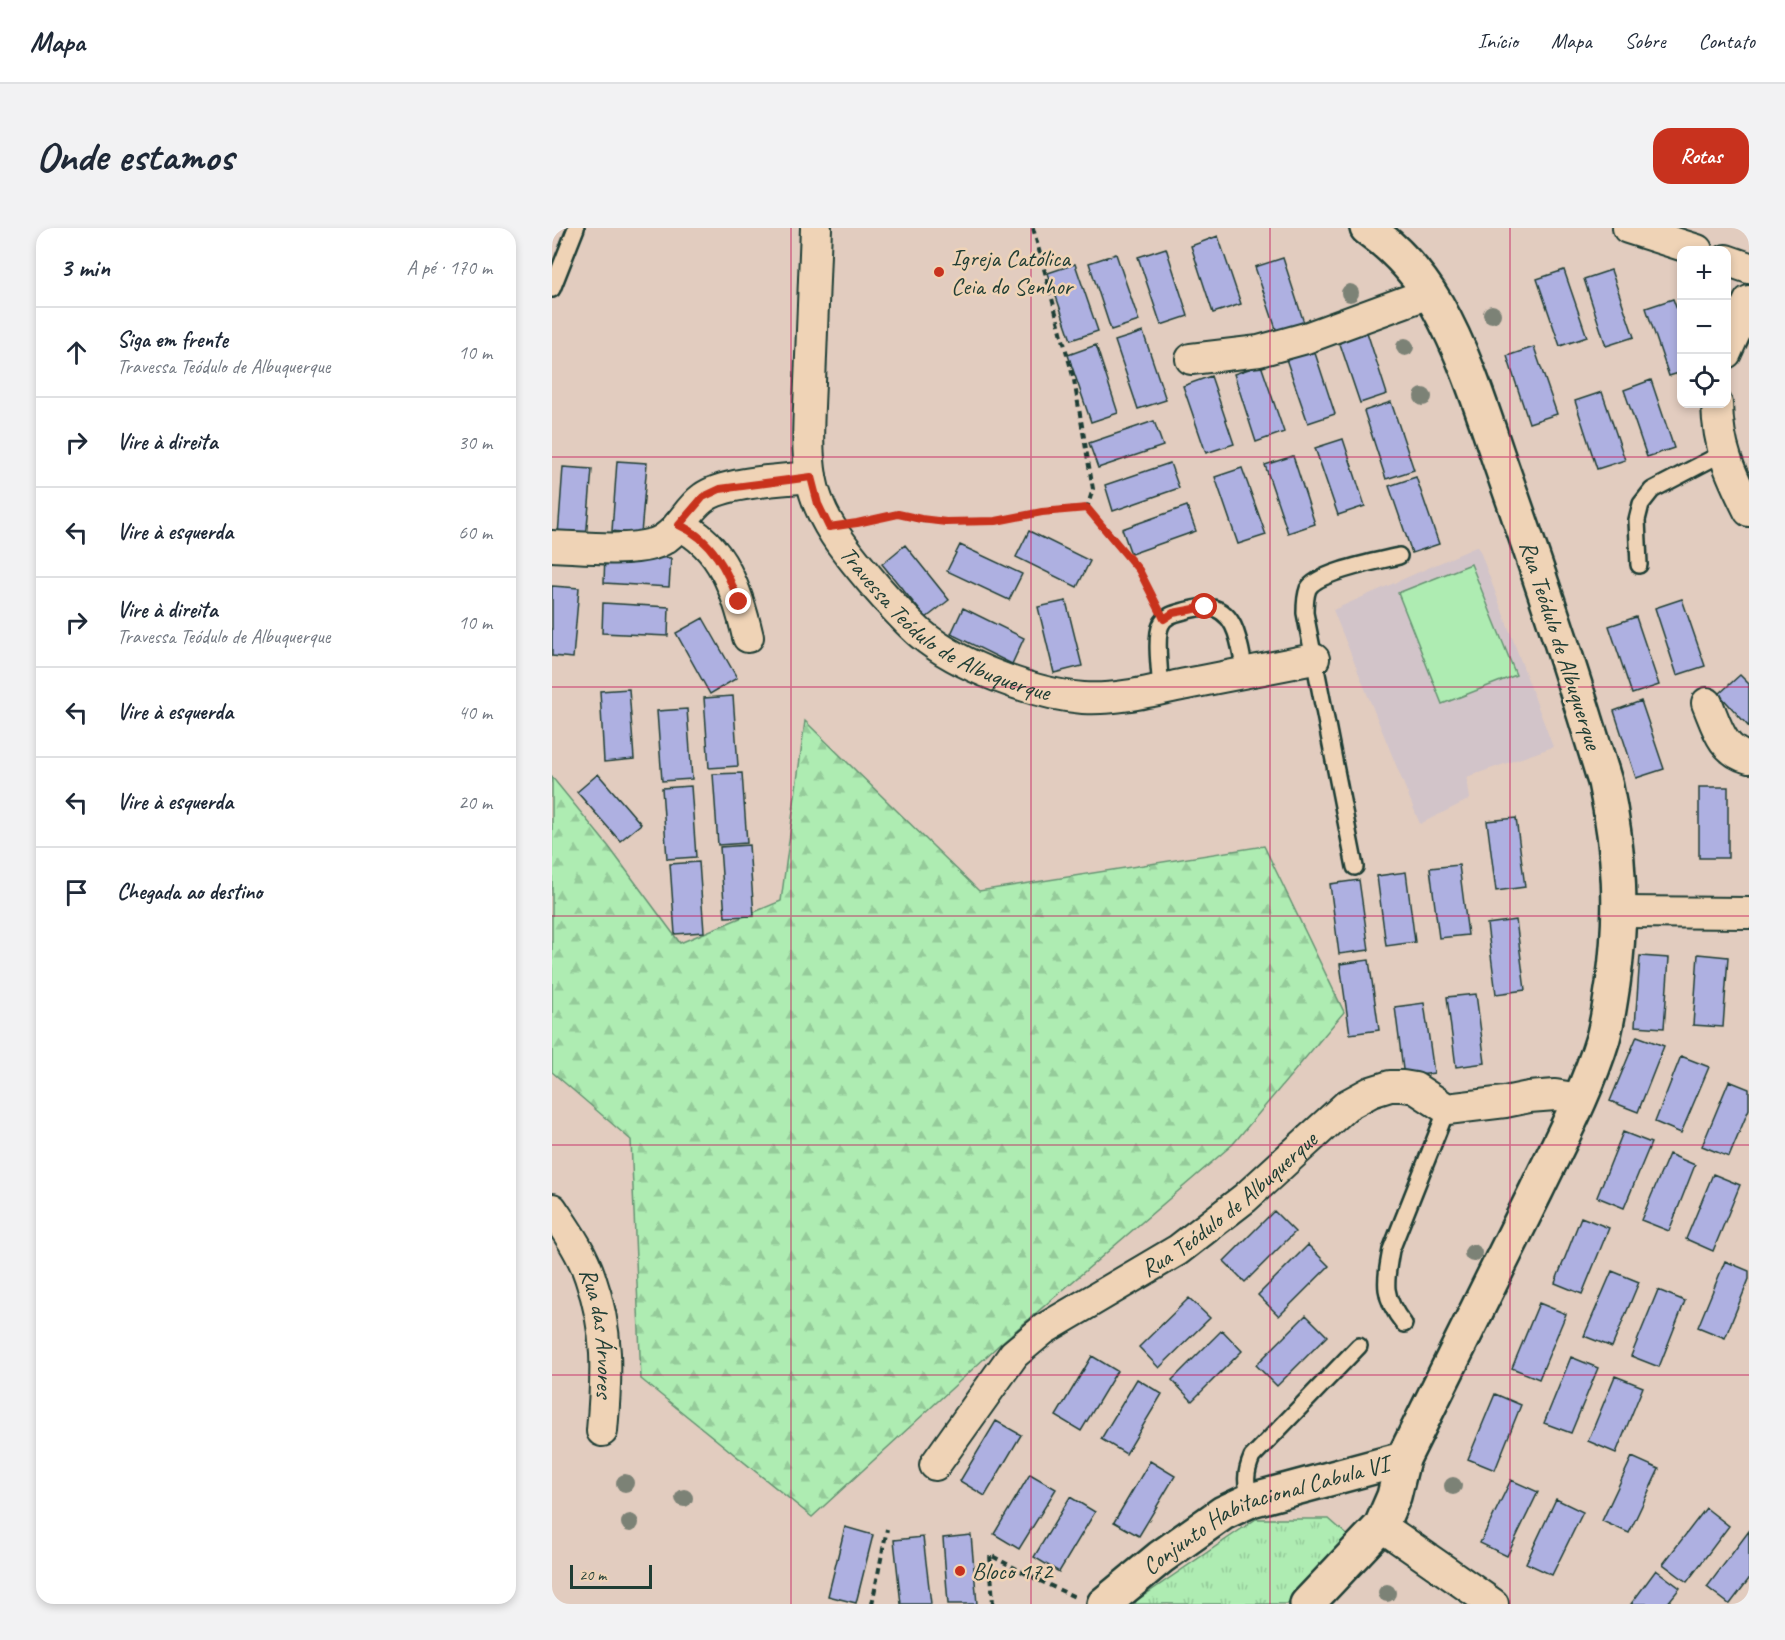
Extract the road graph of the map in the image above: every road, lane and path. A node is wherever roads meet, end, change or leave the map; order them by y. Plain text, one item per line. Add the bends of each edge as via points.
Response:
1 (576, 228) edge
2 (816, 228) edge
3 (1033, 228) edge
4 (1367, 228) edge
5 (1629, 228) edge
6 (1685, 246) edge
7 (1731, 262) edge
8 (1749, 268) edge
9 (552, 289) edge
10 (1429, 293) junction
11 (1749, 301) edge
12 (1731, 342) edge
13 (1191, 359) dead end
14 (1717, 408) edge
15 (1723, 453) junction
16 (811, 477) junction
17 (1087, 508) junction
18 (1749, 511) edge
19 (679, 525) junction
20 (829, 527) junction
21 (552, 546) edge
22 (1399, 556) dead end
23 (1639, 565) dead end
24 (1164, 619) junction
25 (748, 637) dead end
26 (1314, 658) junction
27 (1245, 672) junction
28 (1161, 689) junction
29 (1707, 703) dead end
30 (1749, 758) edge
31 (1355, 867) dead end
32 (1620, 912) junction
33 (1749, 913) edge
34 (1580, 1099) junction
35 (1447, 1109) junction
36 (552, 1209) edge
37 (1404, 1324) dead end
38 (1359, 1346) dead end
39 (602, 1431) dead end
40 (1402, 1460) junction
41 (935, 1465) dead end
42 (1251, 1500) junction
43 (1381, 1526) junction
44 (888, 1529) dead end
45 (1093, 1602) edge
46 (872, 1604) edge
47 (993, 1604) edge
48 (1307, 1604) edge
49 (1494, 1604) edge

1 - 9 lane
2 - 16 street, Travessa Teódulo de Albuquerque
3 - 17 path via 1074,380 1093,489
4 - 10 street, Rua Teódulo de Albuquerque via 1386,242
5 - 6 street
7 - 8 street
10 - 13 street via 1306,338 1259,351
10 - 32 street, Rua Teódulo de Albuquerque via 1456,341 1474,388 1596,753 1612,814
11 - 12 street
14 - 15 street
15 - 18 street
15 - 23 lane via 1652,490 1641,504 1637,520
16 - 19 street via 720,489 703,497
16 - 20 street, Travessa Teódulo de Albuquerque
17 - 20 path via 996,521 946,522 898,514
17 - 24 path via 1139,570
19 - 21 street via 655,544 620,548
19 - 25 street via 702,539 724,568
20 - 28 street, Travessa Teódulo de Albuquerque via 898,612 945,652 1018,684 1083,698 1118,697
22 - 26 lane via 1330,574 1309,588 1305,612
24 - 27 lane via 1173,613 1205,607 1226,614 1234,624
24 - 28 lane via 1158,636
26 - 27 street, Travessa Teódulo de Albuquerque
26 - 31 lane
27 - 28 street, Travessa Teódulo de Albuquerque
29 - 30 street via 1722,739 1736,755
32 - 33 street
32 - 34 street, Rua Teódulo de Albuquerque via 1603,1036
34 - 35 street via 1555,1095
34 - 40 street, Rua Teódulo de Albuquerque
35 - 37 lane via 1391,1250 1386,1274 1386,1294
35 - 41 street, Rua Teódulo de Albuquerque via 1414,1088 1403,1086 1371,1092 1347,1105 1245,1198 1178,1250 1044,1329 1014,1354
36 - 39 street, Rua das Árvores via 590,1275 603,1325 606,1360
38 - 42 lane via 1252,1457 1246,1478
40 - 42 street, Conjunto Habitacional Cabula VI
40 - 43 street, Rua Teódulo de Albuquerque via 1394,1496
42 - 45 street, Conjunto Habitacional Cabula VI via 1223,1513
43 - 48 street, Rua Teódulo de Albuquerque
43 - 49 street
44 - 46 path
45 - 47 path via 990,1555

